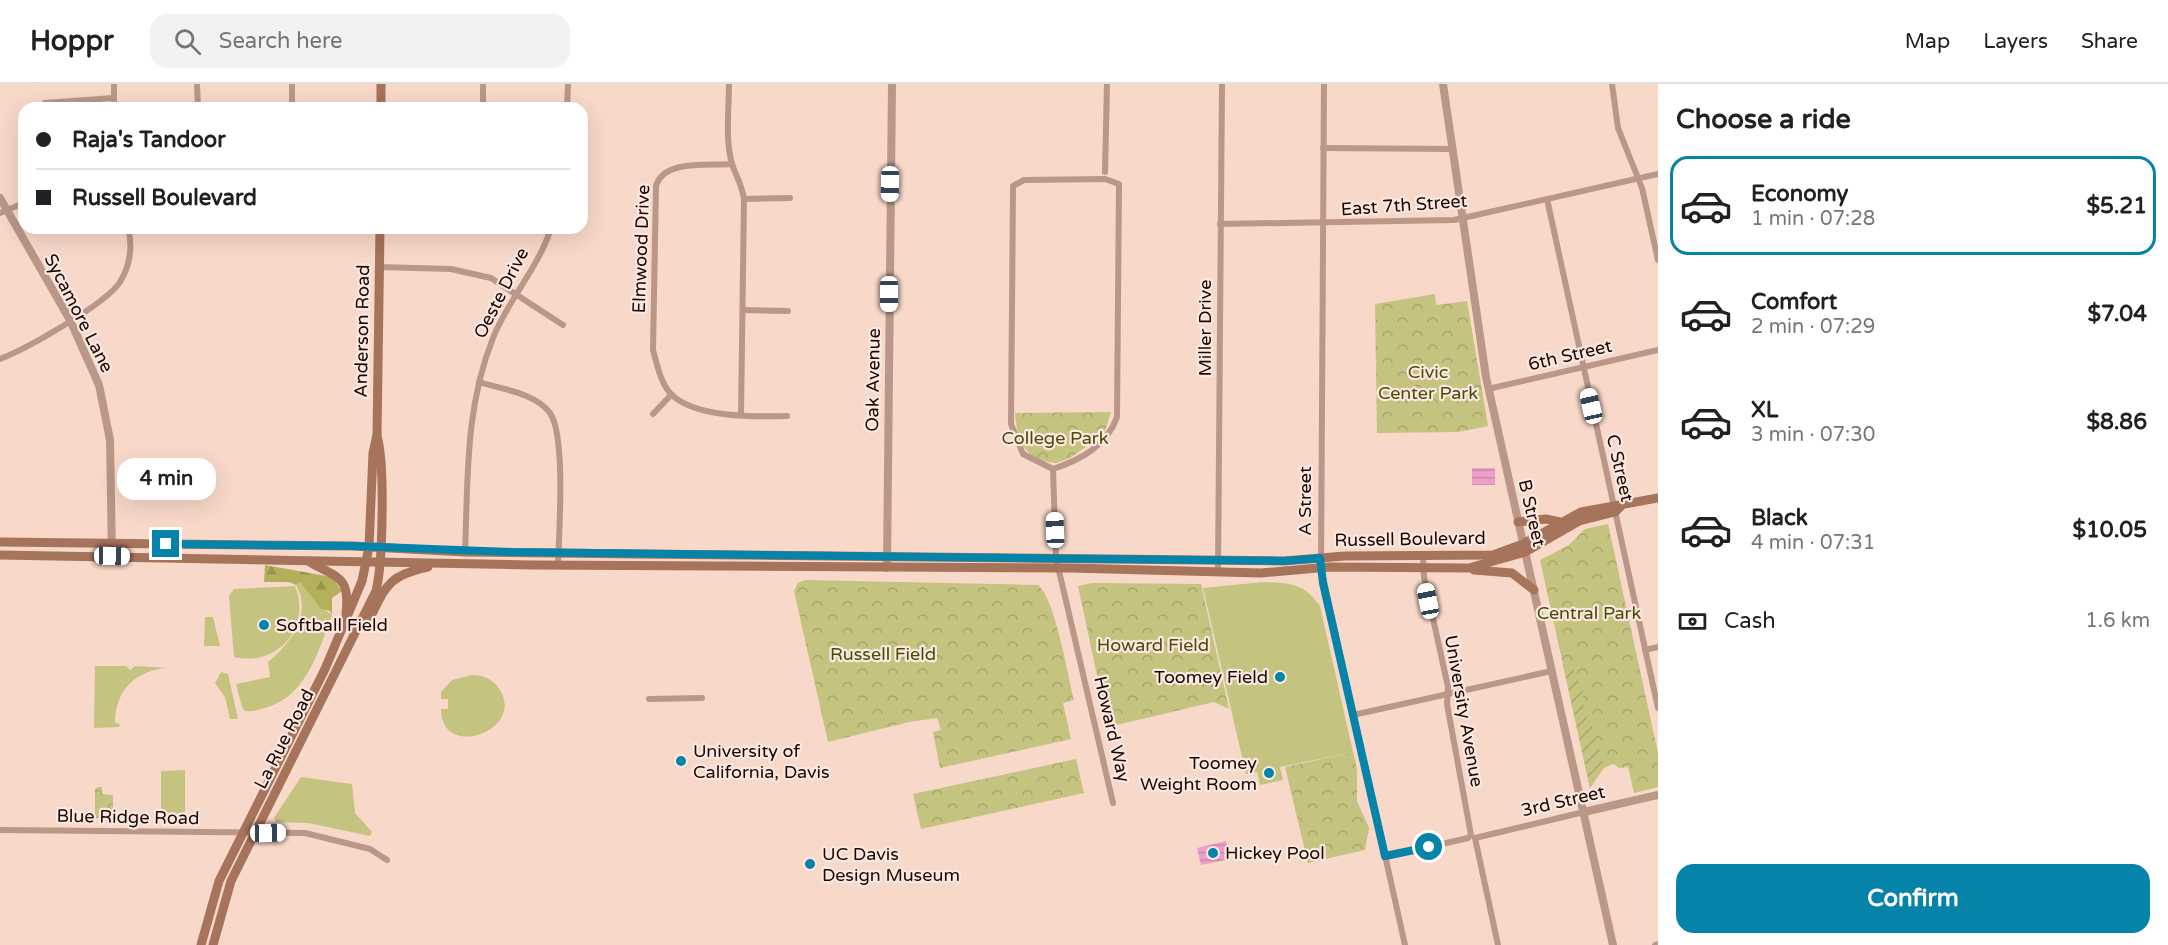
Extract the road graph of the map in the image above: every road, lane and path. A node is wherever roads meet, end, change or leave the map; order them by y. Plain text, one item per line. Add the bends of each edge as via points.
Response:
1 (114, 84) edge
2 (197, 84) edge
3 (292, 84) edge
4 (381, 84) edge
5 (483, 84) edge
6 (568, 84) edge
7 (729, 84) edge
8 (892, 84) edge
9 (1107, 84) edge
10 (1222, 84) edge
11 (1324, 84) edge
12 (1443, 84) edge
13 (1612, 84) edge
14 (114, 98) junction
15 (59, 102) edge
16 (114, 102) edge
17 (198, 102) edge
18 (292, 102) edge
19 (381, 102) edge
20 (483, 102) edge
21 (567, 102) edge
22 (1323, 148) junction
23 (1452, 149) junction
24 (732, 164) junction
25 (1105, 172) dead end
26 (1658, 174) edge
27 (1639, 178) junction
28 (0, 198) edge
29 (790, 198) dead end
30 (744, 199) junction
31 (1547, 199) junction
32 (18, 205) edge
33 (4, 211) edge
34 (1462, 219) junction
35 (1220, 224) junction
36 (1323, 224) junction
37 (128, 234) edge
38 (380, 234) edge
39 (548, 234) edge
40 (1658, 260) edge
41 (379, 267) junction
42 (517, 293) junction
43 (744, 310) junction
44 (788, 311) dead end
45 (70, 320) junction
46 (563, 325) dead end
47 (1658, 350) edge
48 (0, 359) edge
49 (1582, 367) junction
50 (479, 382) junction
51 (1488, 388) junction
52 (671, 395) junction
53 (653, 414) dead end
54 (741, 415) junction
55 (787, 416) dead end
56 (376, 440) junction
57 (1053, 469) junction
58 (1658, 498) edge
59 (1616, 508) junction
60 (1518, 522) junction
61 (1560, 522) junction
62 (0, 542) edge
63 (112, 544) junction
64 (369, 547) junction
65 (380, 548) junction
66 (1524, 548) junction
67 (465, 552) junction
68 (559, 553) junction
69 (0, 555) edge
70 (112, 556) junction
71 (811, 556) junction
72 (887, 557) junction
73 (1423, 557) junction
74 (308, 561) junction
75 (1218, 561) junction
76 (367, 562) junction
77 (379, 562) junction
78 (445, 563) junction
79 (1058, 563) junction
80 (1321, 563) junction
81 (558, 565) junction
82 (786, 568) junction
83 (887, 568) junction
84 (1423, 568) junction
85 (1469, 568) junction
86 (1218, 572) junction
87 (1534, 590) junction
88 (345, 626) junction
89 (350, 645) junction
90 (1658, 647) edge
91 (1645, 650) junction
92 (1552, 671) junction
93 (1448, 694) junction
94 (702, 698) dead end
95 (649, 699) dead end
96 (1658, 708) edge
97 (1353, 715) junction
98 (1658, 795) edge
99 (1113, 803) dead end
100 (1584, 812) junction
101 (0, 830) edge
102 (255, 832) junction
103 (243, 833) junction
104 (1473, 837) junction
105 (1385, 856) junction
106 (387, 860) dead end
107 (201, 945) edge
108 (213, 945) edge
109 (1405, 945) edge
110 (1498, 945) edge
111 (1613, 945) edge

1 - 14 street
2 - 17 street
3 - 18 street
4 - 19 main road
5 - 20 street
6 - 21 street
7 - 24 street
8 - 72 street, Oak Avenue
9 - 25 street
10 - 35 street, Miller Drive
11 - 22 street, A Street
12 - 23 street, B Street
13 - 27 street via 1618,128
14 - 15 street
14 - 16 street
22 - 23 street
22 - 36 street, A Street
23 - 34 street, B Street
24 - 30 street
24 - 52 street, Elmwood Drive via 669,168 659,175 656,186 653,350
26 - 27 street, East 7th Street
27 - 31 street, East 7th Street
27 - 40 street
28 - 33 street, Sycamore Lane
29 - 30 street
30 - 43 street
31 - 34 street, East 7th Street
31 - 49 street, C Street
32 - 33 street
33 - 45 street, Sycamore Lane
34 - 36 street, East 7th Street
34 - 51 street, B Street
35 - 36 street, East 7th Street
35 - 75 street, Miller Drive
36 - 80 street, A Street
37 - 45 street via 130,255 119,284
38 - 41 main road, Anderson Road
39 - 42 street, Oeste Drive
41 - 42 street via 470,272
41 - 56 main road, Anderson Road
42 - 46 street
42 - 50 street, Oeste Drive via 493,337
43 - 44 street
43 - 54 street
45 - 48 street
45 - 63 street, Sycamore Lane via 92,366 106,415 111,453
47 - 49 street, 6th Street
49 - 51 street, 6th Street
49 - 59 street, C Street
50 - 67 street, Oeste Drive via 469,429
50 - 68 street via 529,397 550,412 559,435
51 - 60 street, B Street
52 - 53 street
52 - 54 street via 695,408
54 - 55 street
56 - 64 main road, Anderson Road
56 - 65 main road via 375,472 381,477
57 - 57 street via 1077,461 1097,446 1112,430 1117,417 1119,184 1105,178 1024,180 1013,186 1011,424 1023,454
57 - 79 street
58 - 59 main road
59 - 61 main road via 1581,512
59 - 66 main road via 1585,518
59 - 91 street, C Street
60 - 61 main road
60 - 66 street, B Street
61 - 66 main road
62 - 63 main road, Russell Boulevard
63 - 64 main road, Russell Boulevard
63 - 70 street, Sycamore Lane
64 - 65 main road, Russell Boulevard
64 - 76 main road, La Rue Road
65 - 67 main road, Russell Boulevard
65 - 77 main road, La Rue Road
66 - 73 main road, Russell Boulevard via 1481,557
66 - 85 main road, Russell Boulevard
66 - 87 street, B Street
67 - 68 main road, Russell Boulevard
68 - 71 main road, Russell Boulevard
68 - 81 street
69 - 70 main road, Russell Boulevard
70 - 74 main road, Russell Boulevard
71 - 72 main road, Russell Boulevard
71 - 82 main road via 808,562 791,562
72 - 79 main road, Russell Boulevard
72 - 83 street, Oak Avenue
73 - 80 main road, Russell Boulevard
73 - 84 street, University Avenue
74 - 76 main road, Russell Boulevard
74 - 88 main road via 332,572 346,587
75 - 79 main road, Russell Boulevard
75 - 80 main road, Russell Boulevard
75 - 86 street, Miller Drive
76 - 77 main road, Russell Boulevard
76 - 88 main road, La Rue Road
77 - 78 main road, Russell Boulevard
77 - 89 main road, La Rue Road via 376,591
78 - 81 main road, Russell Boulevard
78 - 89 main road via 406,572 392,580 359,639
79 - 83 main road, Russell Boulevard
79 - 86 main road, Russell Boulevard
79 - 99 street, Howard Way
80 - 84 main road, Russell Boulevard
80 - 86 main road, Russell Boulevard via 1282,573
80 - 97 street, A Street
81 - 82 main road, Russell Boulevard
82 - 83 main road, Russell Boulevard
84 - 85 main road, Russell Boulevard
84 - 93 street, University Avenue
85 - 87 main road via 1512,573
87 - 92 street, B Street
88 - 103 main road, La Rue Road
89 - 102 main road, La Rue Road
90 - 91 street
91 - 96 street, C Street
92 - 93 street
92 - 100 street, B Street
93 - 97 street
93 - 104 street, University Avenue
94 - 95 street
97 - 105 street, A Street
98 - 100 street, 3rd Street
100 - 104 street, 3rd Street
100 - 111 street, B Street
101 - 103 street, Blue Ridge Road
102 - 103 street, Blue Ridge Road
102 - 106 street, Blue Ridge Road via 311,834 370,849
102 - 108 main road, La Rue Road via 231,880
103 - 107 main road, La Rue Road via 219,880
104 - 105 street, 3rd Street
104 - 110 street, University Avenue
105 - 109 street, A Street

